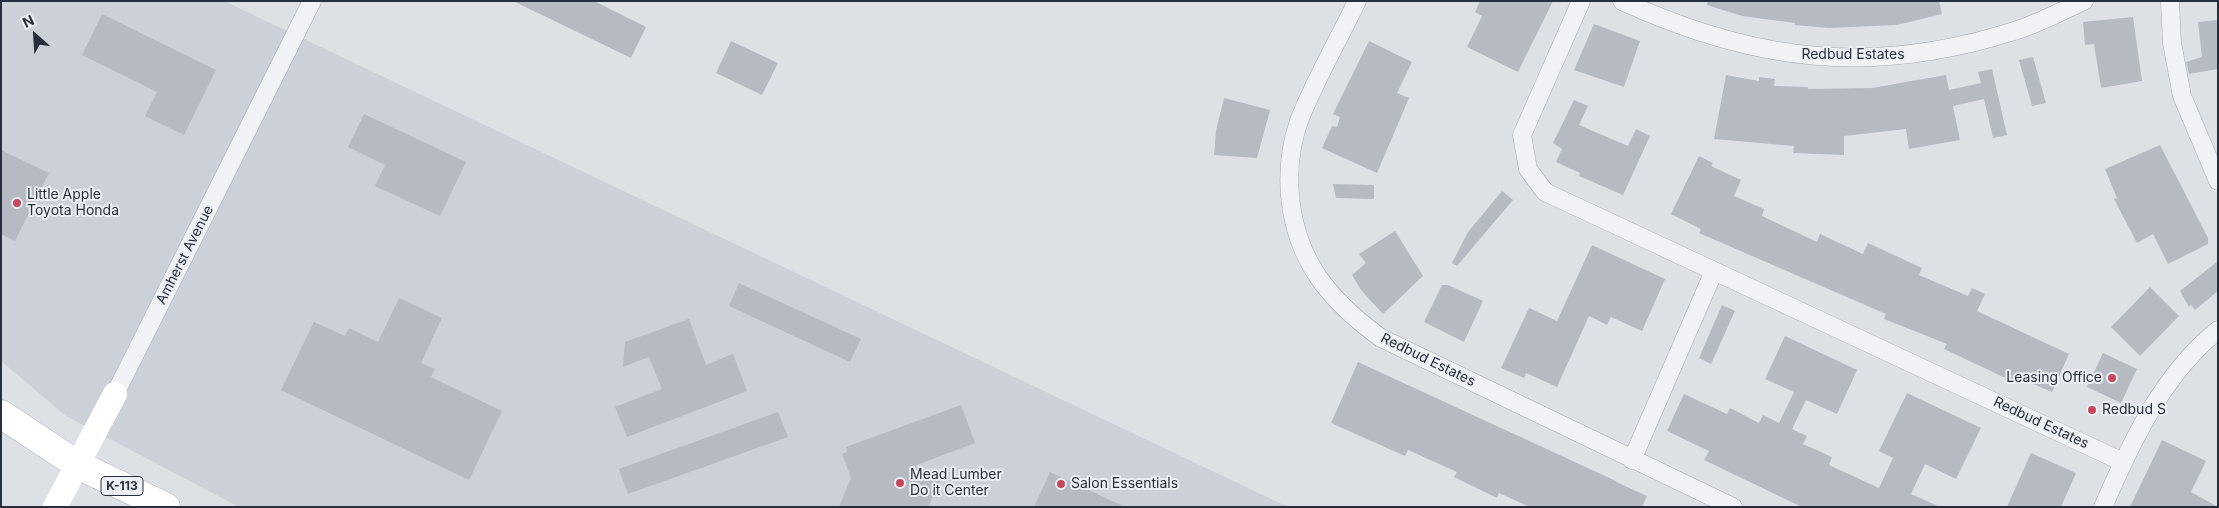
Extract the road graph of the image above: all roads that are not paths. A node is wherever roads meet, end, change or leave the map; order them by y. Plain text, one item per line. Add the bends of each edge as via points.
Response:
1 (312, 1) edge
2 (1357, 1) edge
3 (1581, 1) edge
4 (1622, 1) edge
5 (2084, 1) edge
6 (2170, 1) edge
7 (2218, 181) edge
8 (1714, 271) junction
9 (2218, 330) edge
10 (116, 394) joint
11 (1, 414) edge
12 (1632, 460) junction
13 (2123, 462) junction
14 (78, 465) junction
15 (55, 507) edge
16 (166, 507) edge
17 (1733, 507) edge
18 (2102, 507) edge

1 - 10 street, Amherst Avenue
2 - 12 street, Redbud Estates via 1299,122 1288,168 1292,219 1300,245 1311,265 1341,306 1381,338
3 - 8 street, Redbud Estates via 1522,136 1528,169 1545,192
4 - 5 street, Redbud Estates via 1709,36 1794,55 1841,58 1888,57 1950,48 2016,31
6 - 7 street via 2172,42 2182,96
8 - 12 street
8 - 13 street, Redbud Estates
9 - 13 street via 2200,345 2158,396
10 - 14 street, Amherst Avenue
11 - 14 main road, K-113
12 - 17 street, Redbud Estates
13 - 18 street
14 - 15 street, Amherst Avenue
14 - 16 main road, K-113

